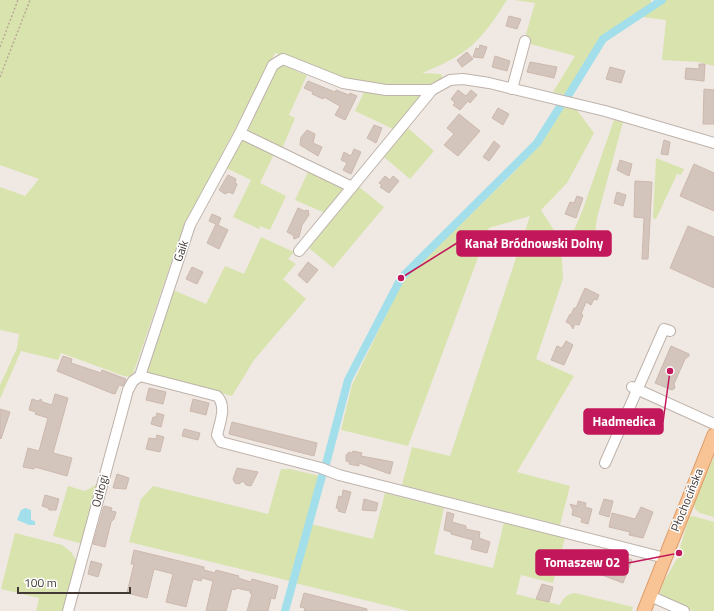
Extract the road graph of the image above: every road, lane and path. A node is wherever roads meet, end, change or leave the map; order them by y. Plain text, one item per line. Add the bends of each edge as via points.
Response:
1 (18, 0) edge
2 (30, 0) edge
3 (525, 41) dead end
4 (0, 47) edge
5 (0, 78) edge
6 (512, 89) junction
7 (432, 90) junction
8 (240, 133) junction
9 (714, 143) edge
10 (352, 187) junction
11 (300, 251) dead end
12 (670, 331) dead end
13 (140, 376) junction
14 (634, 388) junction
15 (714, 424) edge
16 (714, 435) edge
17 (605, 462) dead end
18 (665, 558) junction
19 (650, 596) junction
20 (68, 611) edge
21 (644, 611) edge
22 (684, 611) edge

1 - 4 path
2 - 5 path
3 - 6 street
6 - 7 street via 463,79 450,80
6 - 9 street via 608,112
7 - 8 street, Gaik via 386,90 343,83 283,59 273,65
7 - 10 street
8 - 10 street
8 - 13 street, Gaik via 190,225
10 - 11 street
12 - 14 street via 664,328
13 - 18 street via 217,396 221,400 223,410 218,435 222,442 339,475
13 - 20 street, Odłogi via 133,381 128,390
14 - 15 street
14 - 17 street
16 - 18 main road, Płochocińska
18 - 19 main road, Płochocińska
19 - 21 main road, Płochocińska
19 - 22 street

